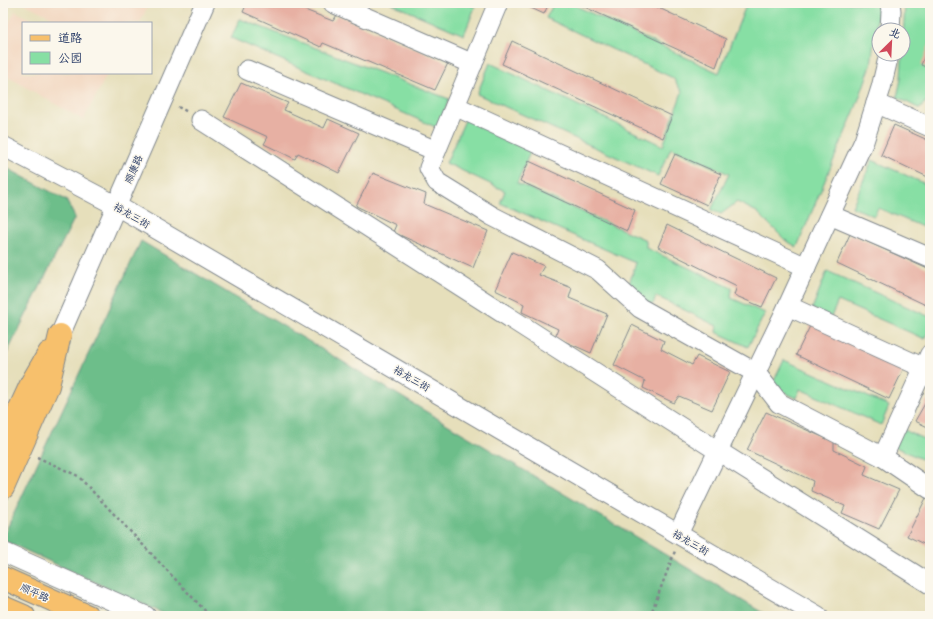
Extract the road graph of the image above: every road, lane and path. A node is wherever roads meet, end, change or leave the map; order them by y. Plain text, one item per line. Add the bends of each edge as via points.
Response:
1 (205, 3) edge
2 (332, 3) edge
3 (498, 3) edge
4 (890, 3) edge
5 (890, 22) edge
6 (887, 62) edge
7 (473, 64) junction
8 (247, 70) dead end
9 (164, 98) junction
10 (876, 103) junction
11 (455, 106) junction
12 (201, 120) joint
13 (930, 127) edge
14 (3, 146) edge
15 (436, 151) junction
16 (118, 206) junction
17 (830, 215) junction
18 (930, 258) edge
19 (806, 267) junction
20 (788, 306) junction
21 (60, 335) joint
22 (928, 366) edge
23 (756, 373) junction
24 (12, 447) edge
25 (718, 451) junction
26 (883, 456) junction
27 (3, 488) edge
28 (930, 489) edge
29 (678, 534) junction
30 (3, 552) edge
31 (3, 578) edge
32 (930, 584) edge
33 (3, 607) edge
34 (24, 616) edge
35 (88, 616) edge
36 (146, 616) edge
37 (210, 616) edge
38 (650, 616) edge
39 (818, 616) edge

1 - 9 street, 顺康路
2 - 7 street
3 - 7 street
4 - 5 street
6 - 10 street
7 - 11 street
8 - 15 street
9 - 12 path
9 - 16 street, 顺康路
10 - 13 street
10 - 17 street via 864,141
11 - 15 street
11 - 19 street
12 - 25 street
14 - 16 street, 裕龙三街
15 - 23 street via 429,168 437,182 492,216 598,270 640,308
16 - 21 street, 顺康路
16 - 29 street, 裕龙三街
17 - 18 street
17 - 19 street
19 - 20 street
20 - 22 street
20 - 23 street
21 - 24 main road, 顺康路 via 32,382
22 - 26 street
23 - 25 street
23 - 26 street via 779,403
24 - 27 main road, 顺康路
24 - 37 path via 78,476
25 - 29 street
25 - 32 street
26 - 28 street
29 - 38 path via 674,555
29 - 39 street, 裕龙三街
30 - 36 street
31 - 35 main road, 顺平路
33 - 34 main road

